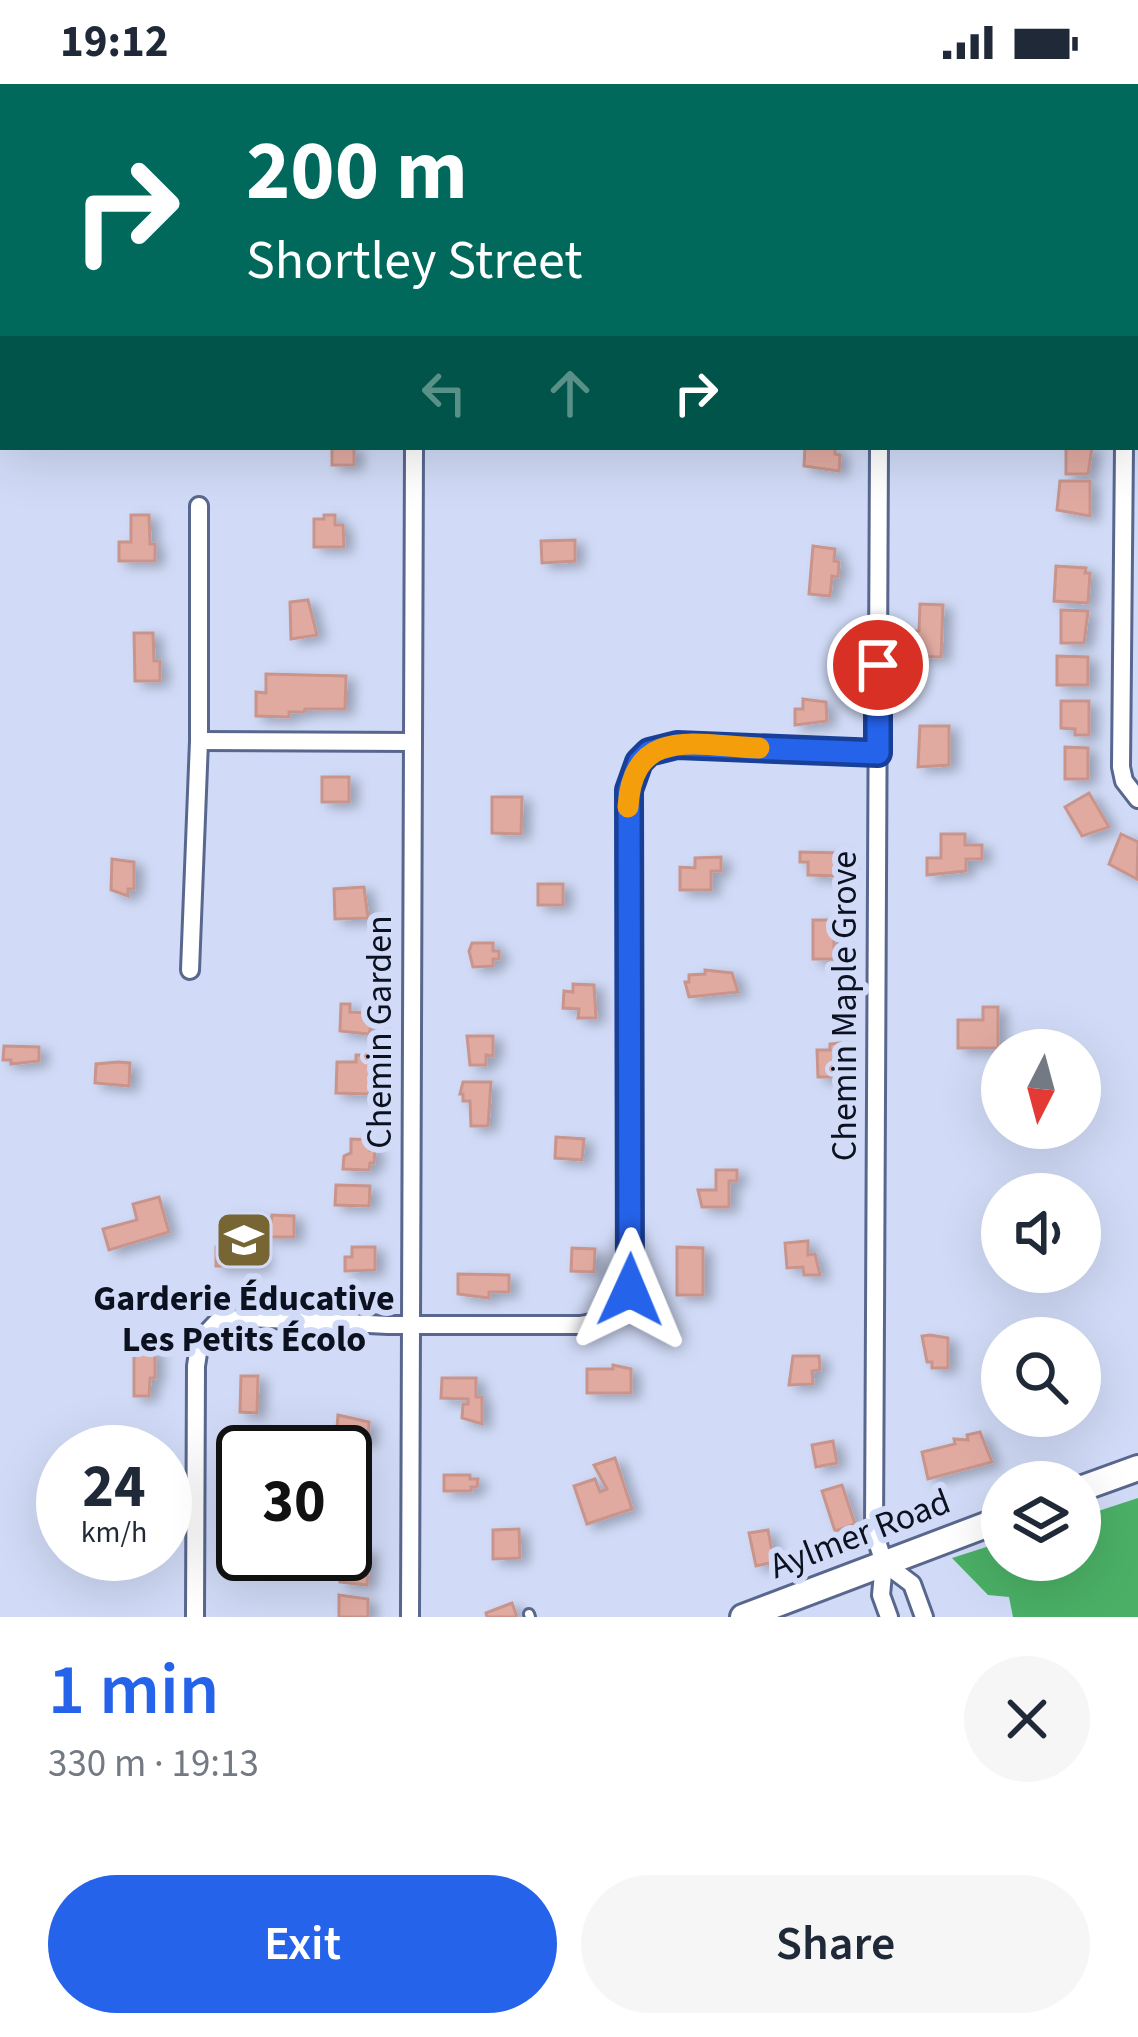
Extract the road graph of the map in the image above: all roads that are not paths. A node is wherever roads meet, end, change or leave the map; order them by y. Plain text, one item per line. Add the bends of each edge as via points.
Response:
1 (414, 450) edge
2 (879, 450) edge
3 (1124, 450) edge
4 (200, 506) dead end
5 (199, 741) junction
6 (413, 742) junction
7 (878, 753) junction
8 (1138, 799) edge
9 (190, 970) dead end
10 (411, 1325) junction
11 (1138, 1468) edge
12 (1101, 1482) edge
13 (981, 1527) edge
14 (884, 1563) junction
15 (195, 1617) edge
16 (410, 1617) edge
17 (743, 1617) edge
18 (889, 1617) edge
19 (924, 1617) edge

1 - 6 street, Chemin Garden
2 - 7 street, Chemin Maple Grove
3 - 8 street via 1121,767
4 - 5 street
5 - 6 street
5 - 9 street
6 - 10 street, Chemin Garden
7 - 10 street via 677,745 639,762 626,834 626,1300 612,1317 581,1325
7 - 14 street, Chemin Maple Grove via 874,1532
10 - 15 street via 247,1318 207,1329 195,1384
10 - 16 street, Chemin Garden
11 - 12 main road
13 - 14 main road, Aylmer Road
14 - 17 main road, Aylmer Road
14 - 18 street, Chemin Maple Grove
14 - 19 street via 912,1584

